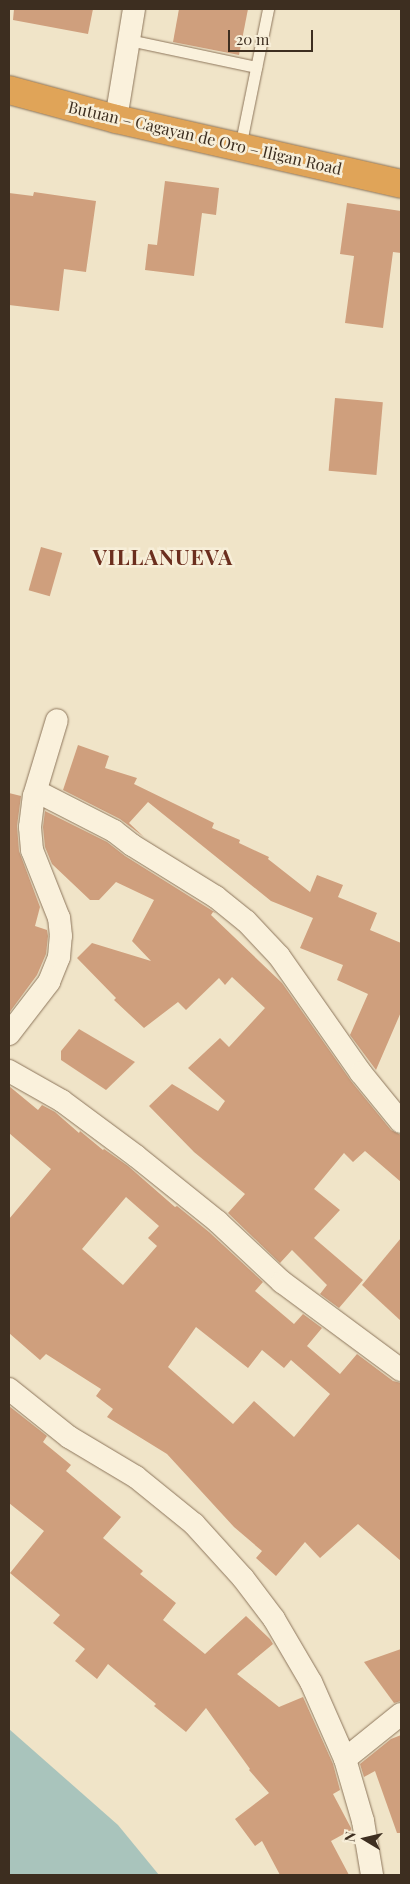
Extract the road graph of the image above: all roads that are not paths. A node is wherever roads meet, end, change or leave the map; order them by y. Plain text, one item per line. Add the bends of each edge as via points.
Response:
1 (134, 9) edge
2 (268, 9) edge
3 (129, 40) junction
4 (256, 67) junction
5 (9, 90) edge
6 (116, 119) junction
7 (240, 147) junction
8 (401, 184) edge
9 (57, 720) dead end
10 (36, 791) junction
11 (9, 1034) edge
12 (9, 1071) edge
13 (401, 1122) edge
14 (401, 1370) edge
15 (9, 1389) edge
16 (401, 1714) edge
17 (345, 1759) junction
18 (372, 1875) edge

1 - 3 street
2 - 4 lane
3 - 4 lane
3 - 6 street
4 - 7 lane
5 - 6 highway, Butuan – Cagayan de Oro – Iligan Road
6 - 7 highway, Butuan – Cagayan de Oro – Iligan Road
7 - 8 highway, Butuan – Cagayan de Oro – Iligan Road
9 - 10 street
10 - 11 street via 30,839 59,918 59,958 49,982
10 - 13 street via 114,830 132,845 216,897 246,921 279,956 361,1073
12 - 14 street via 62,1101 136,1156 218,1222 282,1282
15 - 17 street via 70,1437 136,1477 194,1524 243,1578 274,1619 311,1682
16 - 17 street
17 - 18 street via 359,1805

